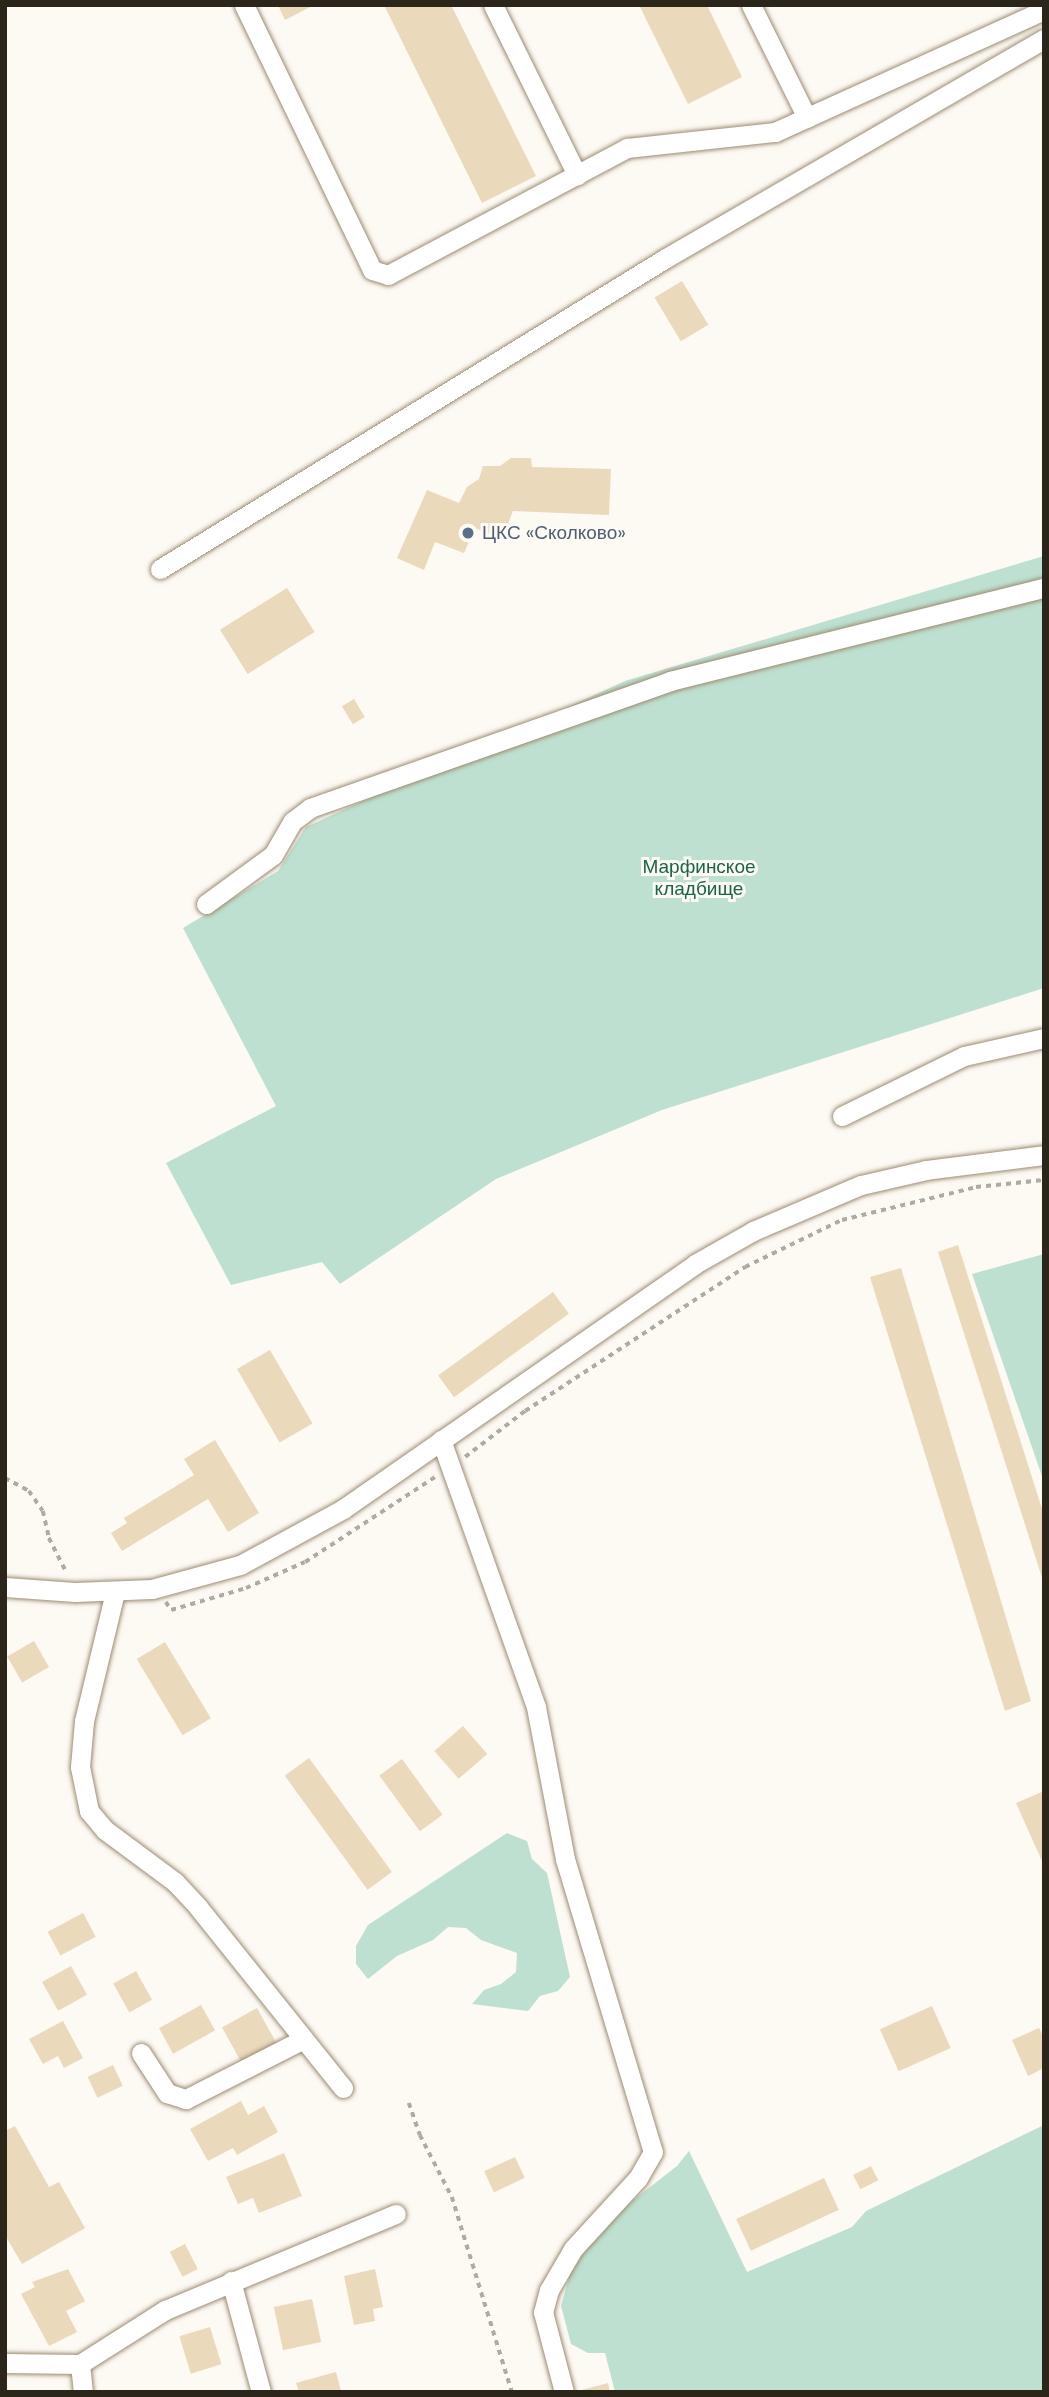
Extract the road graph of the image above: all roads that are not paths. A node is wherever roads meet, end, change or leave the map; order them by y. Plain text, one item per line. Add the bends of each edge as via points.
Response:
1 (244, 5) edge
2 (493, 5) edge
3 (751, 5) edge
4 (1044, 10) edge
5 (1044, 40) edge
6 (807, 118) junction
7 (577, 175) junction
8 (160, 569) dead end
9 (1044, 588) edge
10 (206, 904) dead end
11 (1044, 1038) edge
12 (842, 1116) dead end
13 (1044, 1155) edge
14 (441, 1440) junction
15 (5, 1587) edge
16 (116, 1592) junction
17 (304, 2039) junction
18 (141, 2053) dead end
19 (343, 2088) dead end
20 (396, 2214) dead end
21 (231, 2281) junction
22 (5, 2363) edge
23 (80, 2364) junction
24 (83, 2392) edge
25 (261, 2392) edge
26 (564, 2392) edge

1 - 7 street via 372,270 388,275
2 - 7 street
3 - 6 street
4 - 6 street
5 - 8 street via 666,258
6 - 7 street via 775,132 627,148
9 - 10 street via 670,681 310,808 293,821 273,855
11 - 12 street via 964,1056
13 - 14 street via 926,1170 861,1185 806,1205 695,1264
14 - 16 street via 270,1552 194,1580
14 - 26 street via 536,1707 565,1859 653,2152 638,2178 573,2249 549,2290 542,2312
15 - 16 street
16 - 17 street via 84,1721 80,1767 89,1811 105,1830 175,1882
17 - 18 street via 186,2099 167,2093
17 - 19 street
20 - 21 street
21 - 23 street via 165,2310
21 - 25 street
22 - 23 street
23 - 24 street

